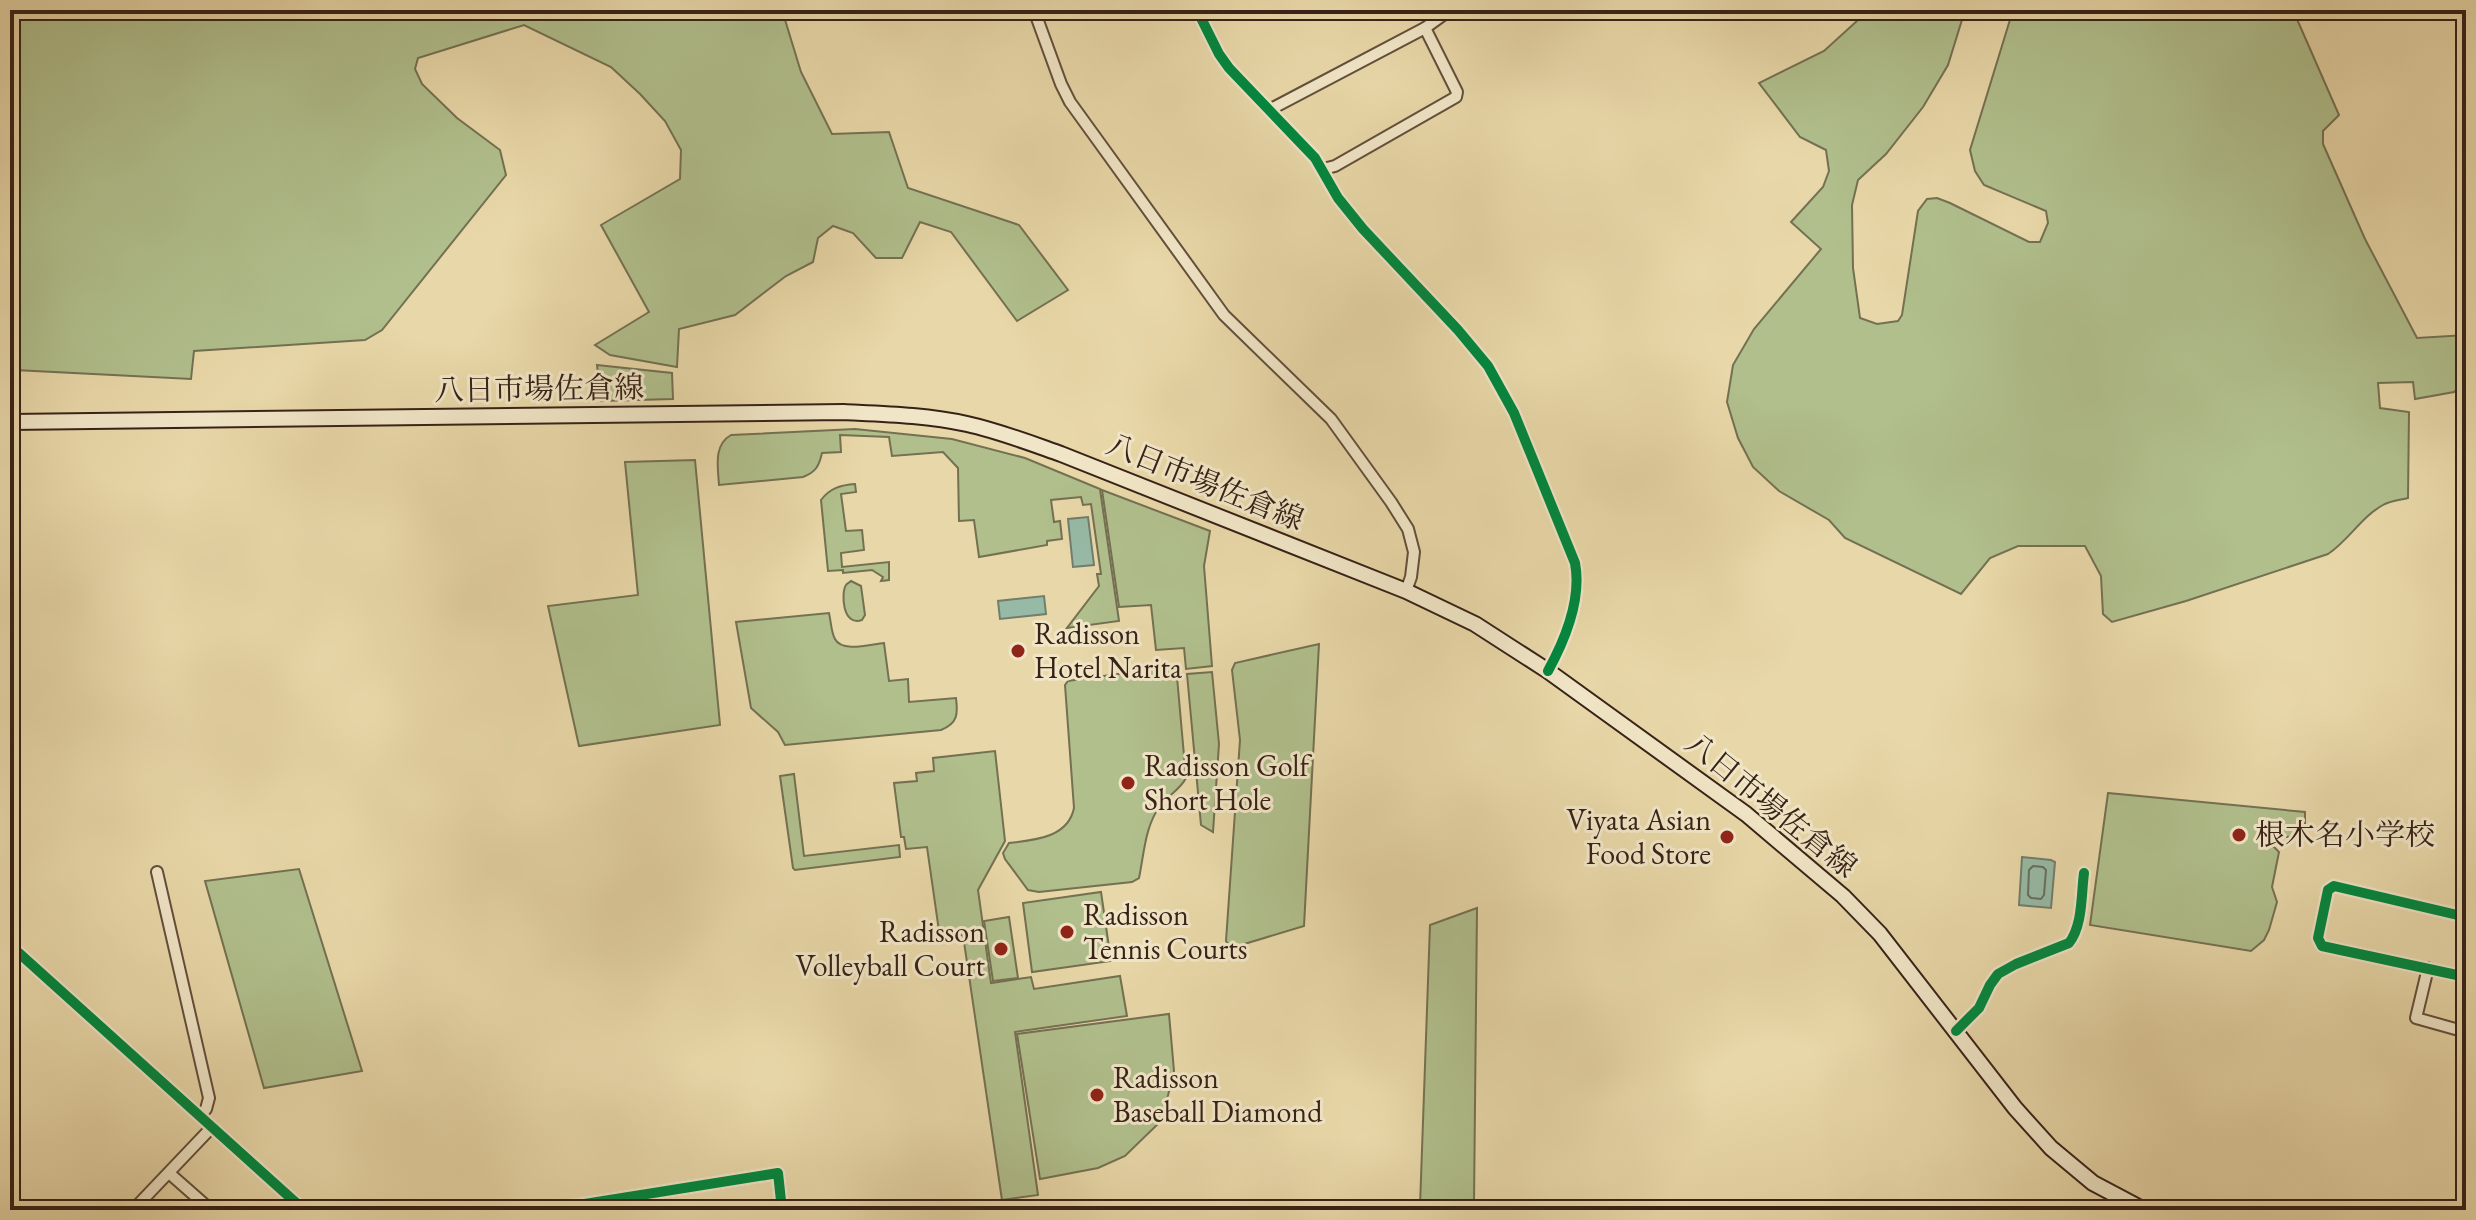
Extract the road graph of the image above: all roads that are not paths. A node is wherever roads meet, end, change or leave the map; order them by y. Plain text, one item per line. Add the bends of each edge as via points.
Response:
1 (1034, 10) edge
2 (1197, 10) edge
3 (1450, 10) edge
4 (1425, 28) junction
5 (1271, 109) junction
6 (1323, 169) junction
7 (10, 422) edge
8 (1406, 591) junction
9 (1548, 671) junction
10 (157, 872) dead end
11 (2084, 873) dead end
12 (2466, 917) edge
13 (10, 945) edge
14 (2428, 968) junction
15 (2466, 977) edge
16 (1956, 1031) junction
17 (2466, 1032) edge
18 (200, 1116) junction
19 (212, 1127) junction
20 (169, 1173) junction
21 (594, 1206) edge
22 (133, 1210) edge
23 (211, 1210) edge
24 (304, 1210) edge
25 (547, 1210) edge
26 (782, 1210) edge
27 (2144, 1210) edge

1 - 8 street via 1070,102 1184,261 1231,323 1331,419 1391,502 1408,529 1414,552
2 - 5 street via 1229,68
3 - 4 street
4 - 5 street
4 - 6 street via 1456,97
5 - 6 street
6 - 9 street via 1363,229 1488,366 1514,413 1578,577 1563,643
7 - 8 main road, 八日市場佐倉線 via 844,412 929,418 1013,436
8 - 9 main road, 八日市場佐倉線 via 1475,624
9 - 16 main road, 八日市場佐倉線 via 1746,814 1818,873 1880,934
10 - 18 street via 209,1098
11 - 16 street via 2077,926 2069,943 1998,974 1979,1008
12 - 14 street via 2334,886 2328,890 2318,938 2322,946
13 - 18 street
14 - 15 street
14 - 17 street via 2416,1018
16 - 27 main road, 八日市場佐倉線 via 2015,1108 2067,1164
18 - 19 street
19 - 20 street
19 - 24 street
20 - 22 street
20 - 23 street
21 - 25 street
21 - 26 street via 778,1173

